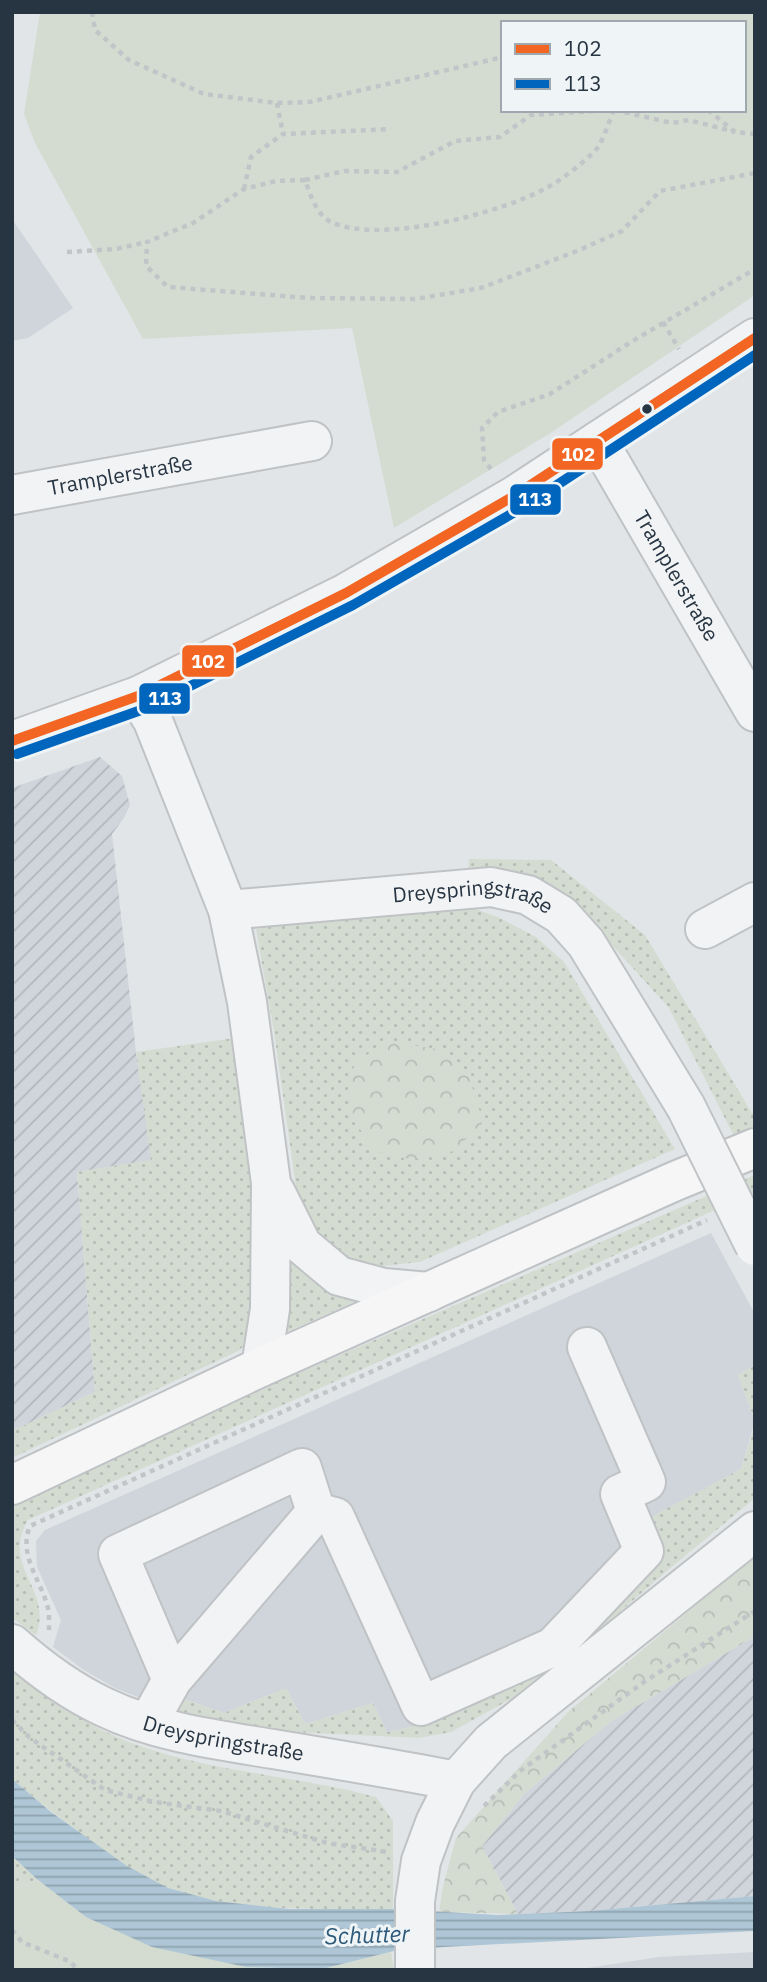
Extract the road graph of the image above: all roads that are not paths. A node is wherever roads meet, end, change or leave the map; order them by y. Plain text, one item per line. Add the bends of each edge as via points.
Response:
1 (749, 354) edge
2 (312, 441) dead end
3 (598, 441) junction
4 (12, 495) edge
5 (138, 696) junction
6 (755, 712) edge
7 (12, 741) edge
8 (755, 902) edge
9 (228, 910) junction
10 (705, 929) dead end
11 (755, 1148) edge
12 (271, 1183) junction
13 (755, 1245) edge
14 (429, 1292) junction
15 (587, 1347) dead end
16 (261, 1367) junction
17 (12, 1485) edge
18 (316, 1512) junction
19 (755, 1531) edge
20 (22, 1652) edge
21 (172, 1680) junction
22 (148, 1723) junction
23 (470, 1794) junction
24 (415, 1970) edge

1 - 3 street
2 - 4 street, Tramplerstraße
3 - 5 street via 514,496 346,593
3 - 6 street, Tramplerstraße
5 - 7 street
5 - 9 street via 153,722
8 - 10 street
9 - 12 street via 247,1002
9 - 13 street, Dreyspringstraße, bridge via 491,887 528,895 561,915 586,943 685,1107
11 - 14 main road
12 - 14 street via 302,1245 340,1276 384,1288
12 - 16 street via 270,1309
14 - 16 main road
15 - 18 street via 646,1482 620,1494 644,1551 553,1647 421,1706 335,1517
16 - 17 main road
18 - 21 street
18 - 21 street via 302,1468 118,1554
19 - 23 street via 491,1742
20 - 22 street, Dreyspringstraße via 104,1707
21 - 22 street
22 - 23 street, Dreyspringstraße
23 - 24 street via 435,1824 421,1861 415,1901

